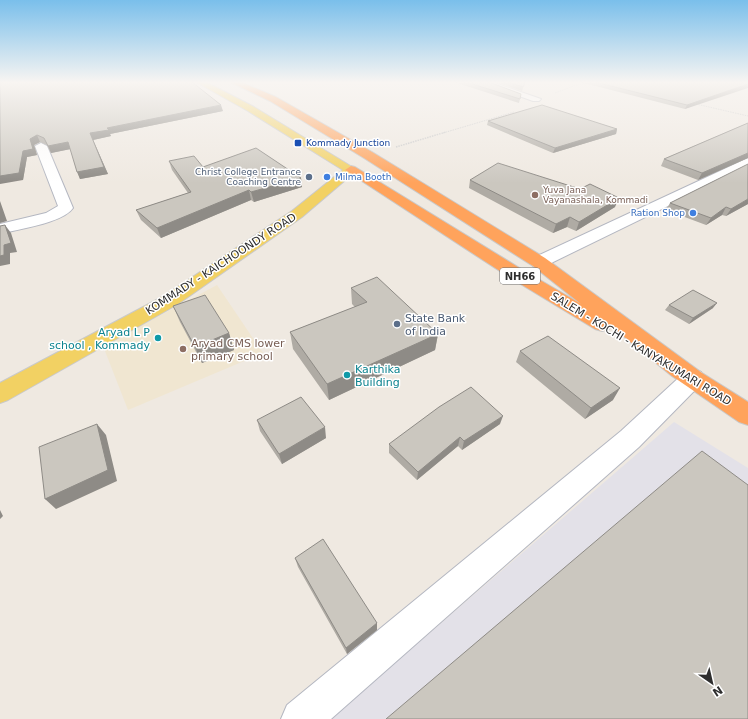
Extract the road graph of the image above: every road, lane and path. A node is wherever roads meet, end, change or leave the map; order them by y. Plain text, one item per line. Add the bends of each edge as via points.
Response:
1 (260, 116) edge
2 (281, 116) edge
3 (300, 116) edge
4 (507, 116) edge
5 (40, 146) edge
6 (373, 158) junction
7 (748, 162) edge
8 (351, 170) junction
9 (0, 229) edge
10 (539, 262) junction
11 (693, 378) junction
12 (0, 392) edge
13 (748, 414) edge
14 (301, 719) edge

1 - 8 main road
2 - 8 highway, NH66 via 346,156
3 - 6 highway, NH66
4 - 6 path
5 - 9 street via 66,208 51,216
6 - 8 highway
6 - 10 highway, NH66
7 - 10 street
8 - 11 highway, SALEM - KOCHI - KANYAKUMARI ROAD / NH66 via 515,273
8 - 12 main road, KOMMADY - KAICHOONDY ROAD via 297,214 171,300
10 - 11 highway, NH66
11 - 13 highway, SALEM - KOCHI - KANYAKUMARI ROAD / NH66
11 - 14 street via 630,439

